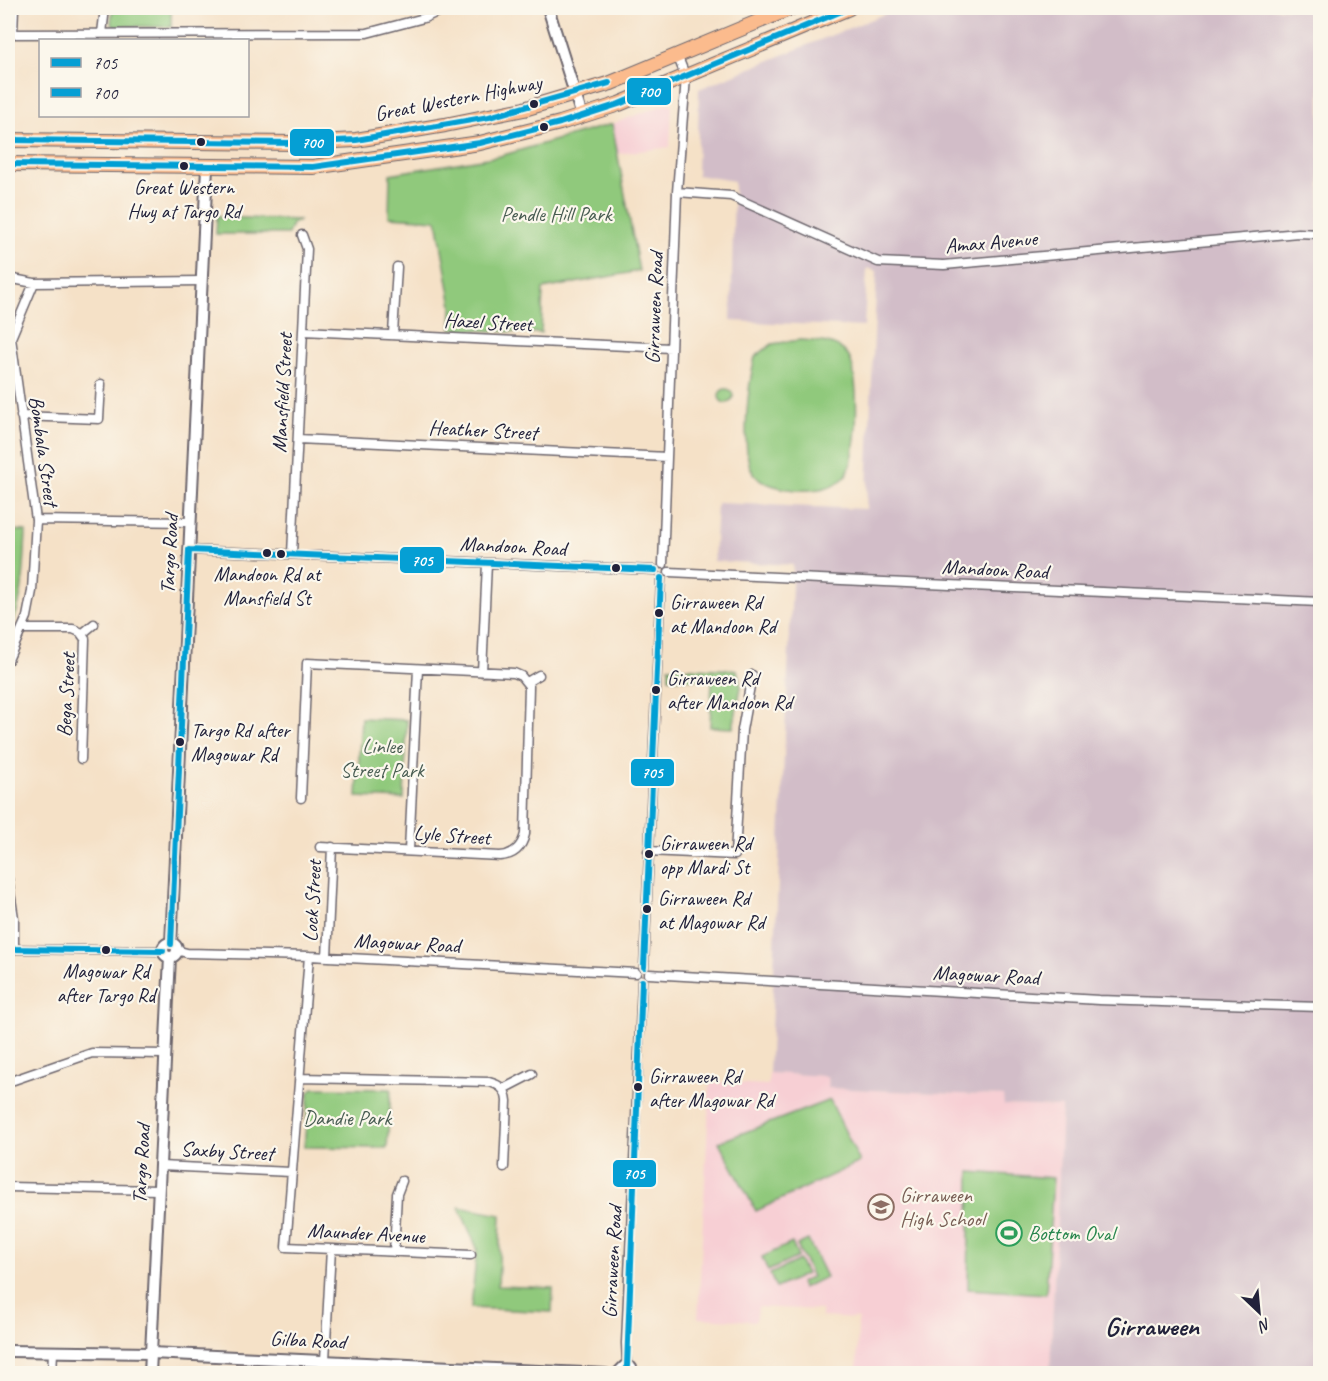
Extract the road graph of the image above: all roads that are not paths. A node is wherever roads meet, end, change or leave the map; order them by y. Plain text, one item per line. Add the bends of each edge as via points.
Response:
1 (14, 8) edge
2 (105, 8) edge
3 (436, 8) edge
4 (548, 8) edge
5 (791, 8) edge
6 (849, 8) edge
7 (102, 33) junction
8 (10, 34) edge
9 (677, 56) junction
10 (686, 77) junction
11 (574, 94) junction
12 (582, 116) junction
13 (8, 140) edge
14 (8, 164) edge
15 (207, 167) junction
16 (677, 192) junction
17 (1320, 234) edge
18 (302, 235) dead end
19 (397, 267) dead end
20 (8, 278) edge
21 (201, 281) junction
22 (34, 283) junction
23 (303, 331) junction
24 (393, 334) junction
25 (671, 348) junction
26 (101, 384) dead end
27 (21, 416) junction
28 (298, 439) junction
29 (667, 457) junction
30 (36, 520) junction
31 (190, 522) junction
32 (189, 550) junction
33 (292, 554) junction
34 (487, 563) junction
35 (661, 573) junction
36 (1320, 602) edge
37 (94, 624) dead end
38 (22, 629) junction
39 (82, 634) junction
40 (8, 660) edge
41 (418, 669) junction
42 (482, 672) junction
43 (539, 675) dead end
44 (752, 675) dead end
45 (527, 682) junction
46 (81, 759) dead end
47 (301, 798) dead end
48 (320, 847) dead end
49 (332, 847) junction
50 (409, 850) junction
51 (648, 850) junction
52 (8, 879) edge
53 (10, 949) edge
54 (170, 950) junction
55 (309, 956) junction
56 (327, 957) junction
57 (647, 971) junction
58 (639, 977) junction
59 (1320, 1007) edge
60 (165, 1054) junction
61 (532, 1074) dead end
62 (301, 1078) junction
63 (8, 1082) edge
64 (503, 1089) junction
65 (160, 1166) junction
66 (504, 1167) dead end
67 (291, 1172) junction
68 (402, 1181) dead end
69 (8, 1188) edge
70 (159, 1190) junction
71 (331, 1249) junction
72 (394, 1252) junction
73 (471, 1255) dead end
74 (8, 1351) edge
75 (52, 1352) junction
76 (151, 1353) junction
77 (325, 1360) junction
78 (429, 1370) edge
79 (631, 1370) edge
80 (52, 1374) edge
81 (150, 1374) edge
82 (606, 1374) edge
83 (617, 1374) edge

1 - 8 street
2 - 7 street
3 - 7 street via 437,12 424,18 367,33
4 - 11 street
5 - 9 highway, Great Western Highway
6 - 10 highway
7 - 8 street
9 - 10 street, Girraween Road
9 - 11 highway, Great Western Highway
10 - 12 highway
10 - 16 street, Girraween Road
11 - 12 street
11 - 13 highway, Great Western Highway via 489,117 356,140
12 - 15 highway via 480,143 336,165
14 - 15 highway
15 - 21 street, Targo Road
16 - 17 street, Amax Avenue via 731,196 878,262 945,265
16 - 25 street, Girraween Road
18 - 23 street, Mansfield Street via 307,249
19 - 24 street
20 - 22 street
21 - 22 street
21 - 31 street, Targo Road
22 - 27 street, Bombala Street via 11,338
23 - 24 street, Hazel Street
23 - 28 street, Mansfield Street
24 - 25 street, Hazel Street
25 - 29 street, Girraween Road
26 - 27 street via 99,419
27 - 30 street, Bombala Street
28 - 29 street, Heather Street
28 - 33 street, Mansfield Street
29 - 35 street, Girraween Road
30 - 31 street
30 - 38 street, Bombala Street via 32,591
31 - 32 street, Targo Road
32 - 33 street, Mandoon Road
32 - 54 street, Targo Road
33 - 34 street, Mandoon Road
34 - 35 street, Mandoon Road
34 - 42 street
35 - 36 street, Mandoon Road
35 - 51 street
37 - 39 street, Bega Street
38 - 39 street, Bega Street via 73,629
38 - 40 street, Bombala Street
39 - 46 street, Bega Street via 87,647
41 - 42 street
41 - 47 street via 307,663
41 - 50 street
42 - 45 street via 518,674
43 - 45 street
44 - 51 street via 742,730 735,855
45 - 50 street, Lyle Street via 531,693 525,834 521,844 514,852 500,856
48 - 49 street, Lyle Street
49 - 50 street, Lyle Street
49 - 56 street, Lock Street
51 - 57 street
52 - 53 street via 14,922
53 - 54 street, Magowar Road
54 - 55 street, Magowar Road
54 - 60 street, Targo Road
55 - 56 street, Magowar Road
55 - 62 street, Maunder Avenue
56 - 58 street, Magowar Road
57 - 58 street
57 - 59 street, Magowar Road via 1099,1000
58 - 79 street, Girraween Road via 626,1342
60 - 63 street via 92,1053
60 - 65 street, Targo Road
61 - 64 street
62 - 64 street via 489,1082
62 - 67 street, Maunder Avenue
64 - 66 street via 507,1101
65 - 67 street, Saxby Street
65 - 70 street, Targo Road
67 - 71 street, Maunder Avenue via 286,1247
68 - 72 street via 397,1194
69 - 70 street
70 - 76 street, Targo Road
71 - 72 street, Maunder Avenue
71 - 77 street
72 - 73 street, Maunder Avenue
74 - 75 street, Gilba Road
75 - 76 street, Gilba Road
75 - 80 street
76 - 77 street, Gilba Road
76 - 81 street, Targo Road
77 - 78 street, Gilba Road
78 - 82 street, Gilba Road
79 - 83 street via 620,1368

